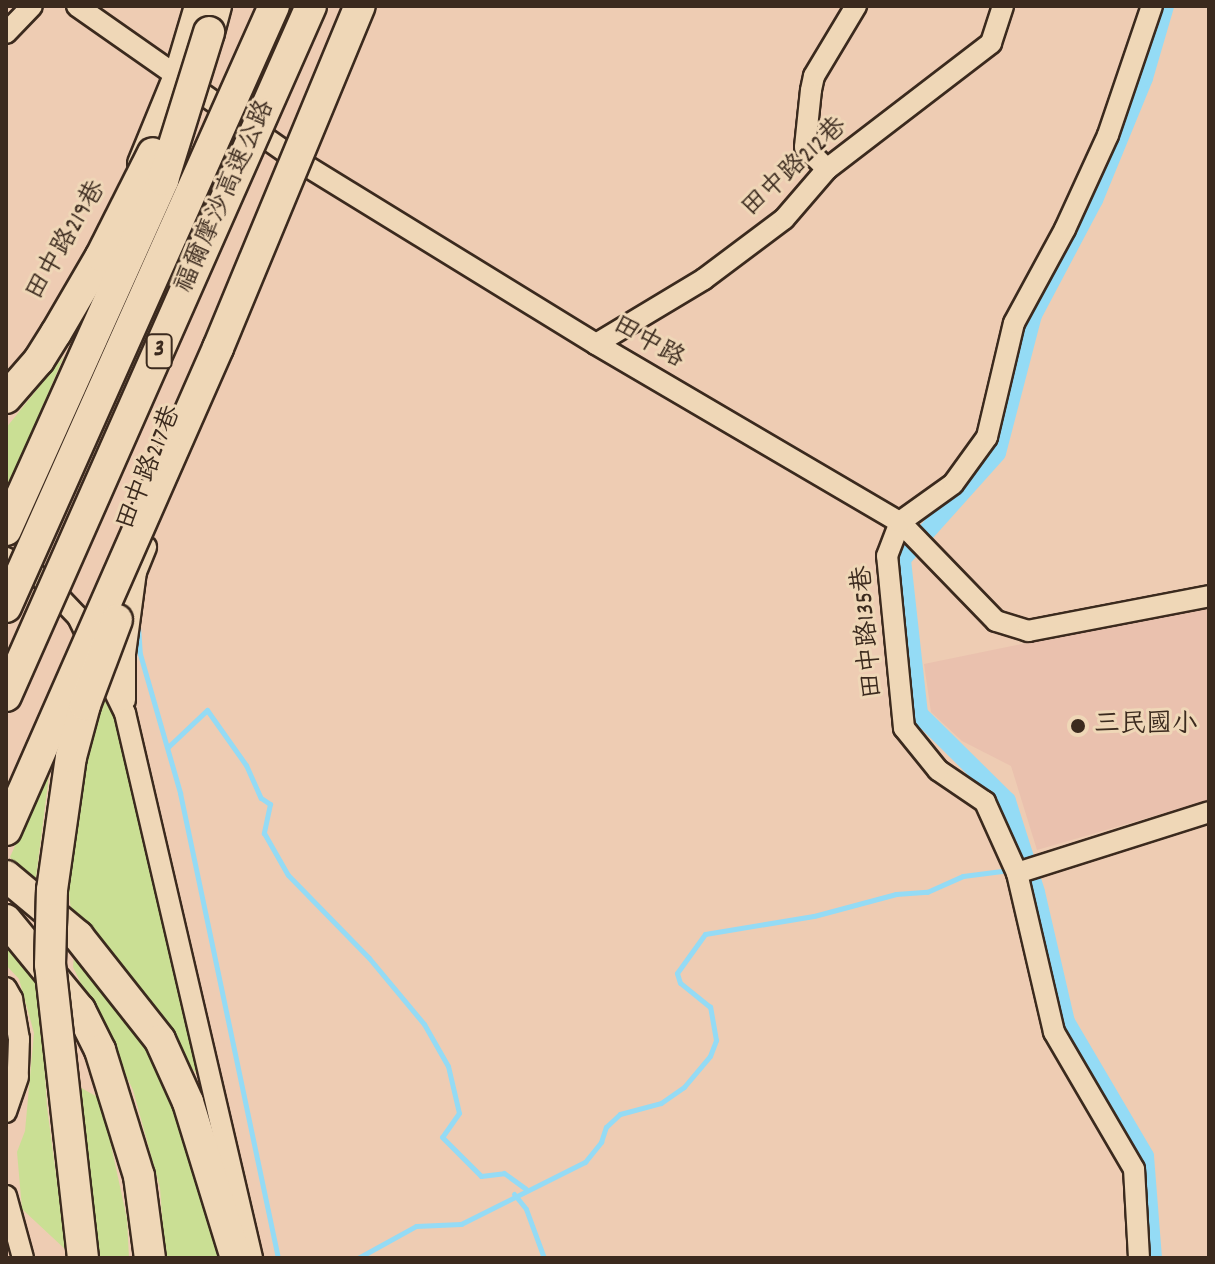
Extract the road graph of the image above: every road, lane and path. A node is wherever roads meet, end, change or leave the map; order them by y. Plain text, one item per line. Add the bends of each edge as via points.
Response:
1 (32, 6) edge
2 (77, 6) edge
3 (274, 6) edge
4 (311, 6) edge
5 (363, 6) edge
6 (856, 6) edge
7 (1003, 6) edge
8 (1152, 6) edge
9 (207, 15) edge
10 (6, 33) edge
11 (175, 73) junction
12 (300, 162) junction
13 (827, 169) junction
14 (596, 344) junction
15 (6, 381) edge
16 (6, 398) edge
17 (147, 514) junction
18 (906, 528) junction
19 (6, 530) edge
20 (6, 558) edge
21 (1209, 596) edge
22 (6, 607) edge
23 (6, 696) edge
24 (125, 713) junction
25 (1209, 812) edge
26 (6, 830) edge
27 (1017, 873) junction
28 (6, 876) edge
29 (6, 920) edge
30 (6, 988) edge
31 (6, 1112) edge
32 (6, 1196) edge
33 (23, 1258) edge
34 (83, 1258) edge
35 (150, 1258) edge
36 (236, 1258) edge
37 (252, 1258) edge
38 (1139, 1258) edge

1 - 10 street
2 - 11 street, 田中路
3 - 22 highway, 福爾摩沙高速公路 / 3, bridge
4 - 23 highway, 福爾摩沙高速公路 / 3, bridge
5 - 12 street, 田中路217巷
5 - 17 highway, bridge
6 - 13 street via 811,90 805,147
7 - 13 street, 田中路212巷 via 991,43 973,60
8 - 18 street via 1108,135 1014,323 987,437 953,484
9 - 11 street, 田中路219巷
9 - 16 highway, bridge via 101,256 39,360
9 - 19 highway, bridge via 163,180
11 - 12 street, 田中路
11 - 15 street, 田中路219巷 via 114,222
12 - 14 street, 田中路
12 - 24 street, 田中路217巷 via 136,572 125,654
13 - 14 street, 田中路212巷 via 784,219 704,279
14 - 18 street, 田中路
17 - 26 highway, bridge
17 - 34 highway, bridge via 126,595 75,744 52,890 50,965
18 - 21 street, 田中路 via 996,621 1028,631
18 - 27 street, 田中路135巷 via 887,556 904,728 938,770 985,802
20 - 24 street via 41,578 78,617
24 - 37 street
25 - 27 street
27 - 38 street, 田中路135巷 via 1054,1032 1134,1169
28 - 36 highway via 78,936 160,1040 188,1102
29 - 35 highway via 80,1010 100,1050 139,1176
30 - 31 street via 19,1039 18,1077
32 - 33 street

